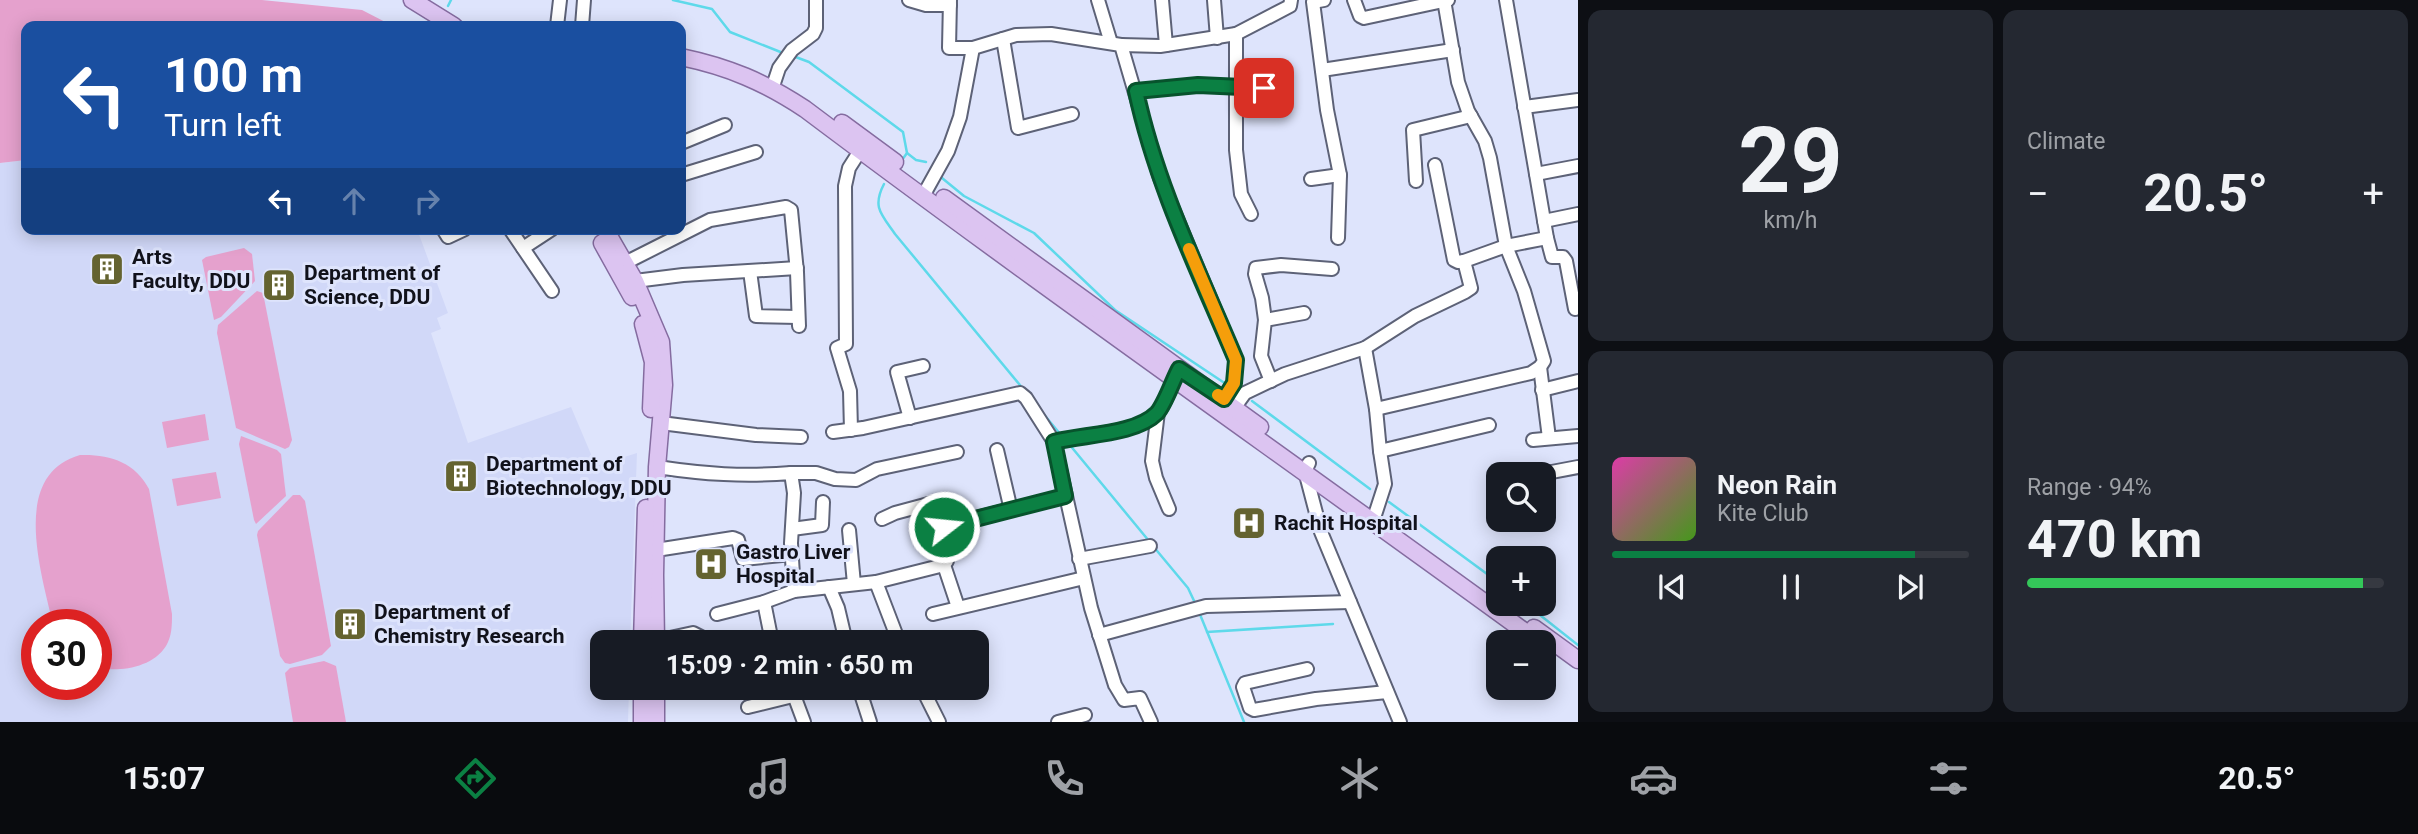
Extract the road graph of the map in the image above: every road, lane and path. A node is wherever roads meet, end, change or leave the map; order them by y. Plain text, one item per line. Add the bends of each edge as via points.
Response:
1 (397, 0) edge
2 (412, 0) edge
3 (561, 0) edge
4 (584, 0) edge
5 (816, 0) edge
6 (909, 0) edge
7 (1098, 0) edge
8 (1162, 0) edge
9 (1214, 0) edge
10 (1354, 0) edge
11 (1445, 0) edge
12 (1506, 0) edge
13 (1319, 1) edge
14 (950, 2) edge
15 (1291, 3) edge
16 (430, 21) edge
17 (446, 21) edge
18 (558, 21) edge
19 (582, 21) edge
20 (1236, 34) junction
21 (1217, 38) junction
22 (1003, 39) junction
23 (1116, 44) junction
24 (1166, 45) junction
25 (686, 47) edge
26 (973, 48) junction
27 (1453, 50) junction
28 (686, 58) edge
29 (1322, 70) junction
30 (774, 84) junction
31 (1236, 87) junction
32 (1264, 88) dead end
33 (1136, 91) junction
34 (1578, 100) edge
35 (1524, 107) junction
36 (1072, 114) dead end
37 (1471, 116) junction
38 (726, 125) dead end
39 (686, 141) edge
40 (863, 146) junction
41 (756, 152) dead end
42 (1435, 165) dead end
43 (1578, 166) edge
44 (686, 173) edge
45 (1536, 174) junction
46 (1340, 175) junction
47 (1311, 179) dead end
48 (1416, 181) dead end
49 (925, 191) junction
50 (1251, 214) dead end
51 (1578, 214) edge
52 (1544, 221) junction
53 (686, 232) edge
54 (514, 235) edge
55 (543, 235) edge
56 (597, 235) edge
57 (609, 235) edge
58 (680, 235) edge
59 (1547, 237) junction
60 (1338, 239) dead end
61 (1506, 246) junction
62 (523, 248) junction
63 (1464, 261) junction
64 (625, 263) junction
65 (797, 268) junction
66 (1332, 269) dead end
67 (750, 271) junction
68 (635, 281) junction
69 (1574, 281) edge
70 (552, 291) dead end
71 (1575, 309) dead end
72 (1304, 313) dead end
73 (1265, 320) junction
74 (1365, 348) junction
75 (923, 366) dead end
76 (1540, 367) junction
77 (1176, 374) junction
78 (1271, 381) junction
79 (1578, 382) edge
80 (1542, 390) junction
81 (1226, 408) junction
82 (1376, 409) junction
83 (1158, 412) junction
84 (910, 418) junction
85 (661, 423) junction
86 (1489, 425) dead end
87 (851, 430) junction
88 (832, 432) dead end
89 (1578, 436) edge
90 (801, 437) dead end
91 (1549, 438) junction
92 (1533, 440) dead end
93 (1054, 442) junction
94 (997, 450) dead end
95 (1380, 451) junction
96 (957, 452) dead end
97 (657, 467) junction
98 (1307, 467) junction
99 (1578, 467) edge
100 (1556, 471) edge
101 (791, 473) junction
102 (1065, 496) junction
103 (823, 502) dead end
104 (1169, 509) dead end
105 (1011, 510) junction
106 (1375, 517) junction
107 (882, 519) dead end
108 (944, 527) junction
109 (792, 529) junction
110 (849, 530) dead end
111 (1150, 546) dead end
112 (656, 550) junction
113 (792, 554) junction
114 (1079, 559) junction
115 (944, 565) junction
116 (1084, 578) junction
117 (876, 582) junction
118 (854, 584) junction
119 (829, 587) junction
120 (794, 591) junction
121 (1486, 594) edge
122 (764, 602) junction
123 (1350, 602) junction
124 (958, 607) junction
125 (717, 614) dead end
126 (933, 614) dead end
127 (1517, 616) edge
128 (652, 630) edge
129 (653, 630) edge
130 (770, 630) edge
131 (843, 630) edge
132 (894, 630) edge
133 (1523, 630) edge
134 (1099, 635) junction
135 (1556, 655) edge
136 (1578, 660) edge
137 (1307, 669) dead end
138 (1578, 671) edge
139 (1387, 692) junction
140 (642, 700) edge
141 (656, 700) edge
142 (768, 700) edge
143 (794, 700) edge
144 (863, 700) edge
145 (928, 700) edge
146 (748, 707) dead end
147 (1085, 715) dead end
148 (642, 722) edge
149 (656, 722) edge
150 (804, 722) edge
151 (870, 722) edge
152 (939, 722) edge
153 (1058, 722) edge
154 (1151, 722) edge
155 (1400, 722) edge

1 - 16 main road
2 - 17 main road
3 - 18 street
4 - 19 street
5 - 30 street via 816,28 789,54
6 - 14 street
7 - 23 street
8 - 24 street
9 - 21 street
10 - 11 street via 1364,18
11 - 27 street
12 - 35 street
13 - 15 street
13 - 29 street
14 - 26 street via 949,48
15 - 20 street
20 - 21 street
20 - 31 street
21 - 24 street
22 - 23 street via 1051,34
22 - 26 street
22 - 36 street via 1018,128
23 - 24 street
23 - 33 street
25 - 30 main road via 732,60
26 - 49 street via 960,117 948,151
27 - 29 street
27 - 37 street via 1458,82
28 - 30 main road
29 - 46 street
30 - 40 main road
31 - 32 street
31 - 33 street via 1198,85
31 - 50 street via 1241,194
33 - 81 street via 1172,209 1236,360
34 - 35 street
35 - 45 street
37 - 48 street via 1413,130
37 - 61 street via 1490,158
38 - 39 street
40 - 49 main road
40 - 87 street via 849,168 845,186 848,340 837,348 850,391
41 - 44 street
42 - 63 street via 1454,260
43 - 45 street
45 - 52 street
46 - 47 street
46 - 60 street
49 - 77 main road via 1027,274
51 - 52 street
52 - 59 street
53 - 65 street via 710,220 786,207 791,210
54 - 62 street
55 - 62 street
56 - 128 main road via 635,303 653,362
57 - 64 main road
58 - 64 street
59 - 61 street
59 - 69 street via 1552,257 1566,259
61 - 63 street
61 - 76 street via 1541,349 1544,361
62 - 70 street
63 - 74 street via 1471,288
64 - 68 main road
65 - 67 street
65 - 67 street via 799,321 756,316
66 - 73 street via 1256,268
67 - 68 street
68 - 85 main road via 661,342
69 - 71 street
72 - 73 street
73 - 78 street via 1261,356
74 - 78 street
74 - 82 street
75 - 84 street via 897,372
76 - 80 street
76 - 82 street via 1531,373
77 - 81 main road
77 - 83 street
78 - 81 street
79 - 80 street
80 - 91 street
81 - 98 main road
82 - 95 street
83 - 93 street via 1124,430
83 - 104 street via 1152,461
84 - 87 street
84 - 93 street via 1020,393
85 - 90 street
85 - 97 main road
86 - 95 street
87 - 88 street
89 - 91 street
91 - 92 street
93 - 102 street
94 - 105 street
95 - 106 street via 1385,484
96 - 101 street via 877,469 856,480
97 - 101 street via 751,477
97 - 112 main road
98 - 106 main road
98 - 123 street via 1321,532
99 - 100 street
101 - 109 street
102 - 105 street
102 - 114 street
103 - 109 street via 822,525
105 - 108 street
106 - 121 main road
106 - 133 main road
107 - 108 street via 936,502
108 - 115 street
109 - 113 street
110 - 118 street
111 - 114 street
112 - 113 street via 733,538 746,559
112 - 129 main road
113 - 120 street
114 - 116 street
115 - 117 street
115 - 124 street
116 - 124 street
116 - 134 street
117 - 118 street
117 - 132 street
118 - 119 street
119 - 120 street
119 - 131 street
120 - 122 street
122 - 125 street
122 - 130 street
123 - 134 street via 1200,607
123 - 139 street
124 - 126 street
127 - 136 main road
134 - 154 street via 1115,685 1124,700 1140,698
135 - 138 main road
137 - 139 street via 1245,683 1250,708
139 - 155 street
140 - 148 main road
141 - 149 main road
142 - 146 street
143 - 150 street
144 - 151 street
145 - 152 street
147 - 153 street

